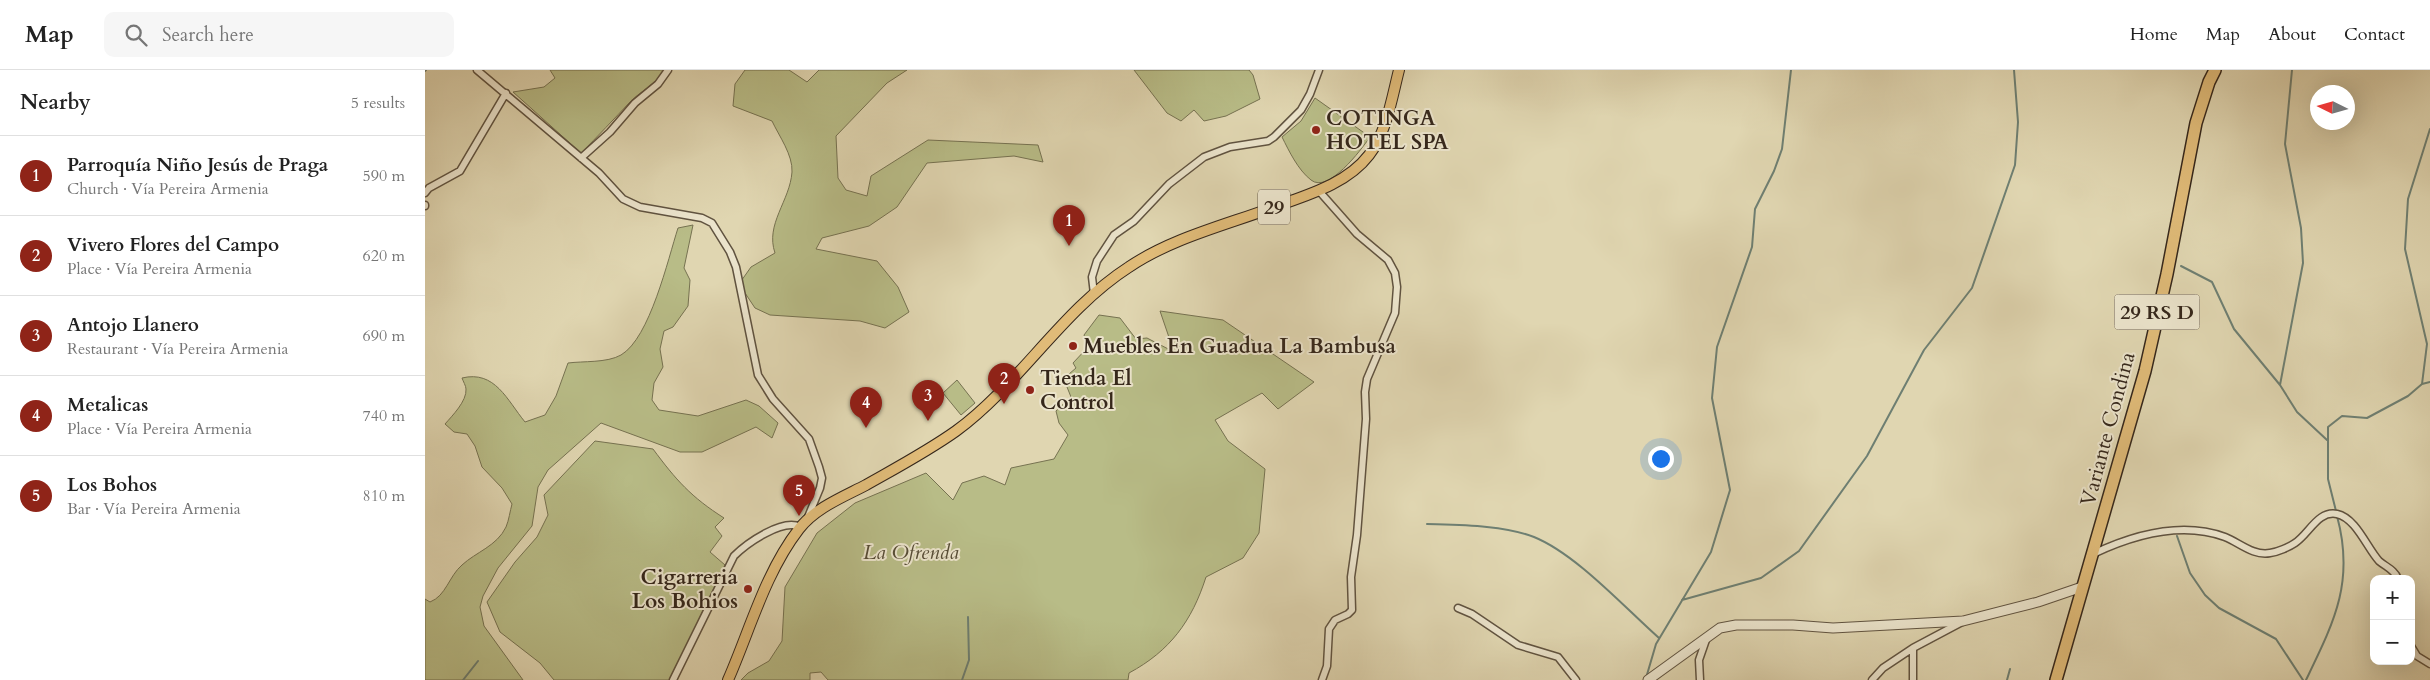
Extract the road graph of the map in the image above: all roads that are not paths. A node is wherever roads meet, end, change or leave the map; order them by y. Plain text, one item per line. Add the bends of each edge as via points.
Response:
1 (477, 70) edge
2 (668, 70) edge
3 (1319, 70) edge
4 (1399, 70) edge
5 (2215, 70) edge
6 (506, 93) junction
7 (581, 158) junction
8 (1319, 191) junction
9 (425, 193) edge
10 (1095, 294) junction
11 (803, 524) junction
12 (2093, 554) junction
13 (2396, 575) edge
14 (2082, 587) junction
15 (1458, 608) dead end
16 (1963, 621) junction
17 (1707, 636) junction
18 (1913, 648) junction
19 (2415, 653) edge
20 (2430, 664) edge
21 (673, 680) edge
22 (728, 680) edge
23 (1321, 680) edge
24 (1576, 680) edge
25 (1648, 680) edge
26 (1700, 680) edge
27 (1872, 680) edge
28 (1913, 680) edge
29 (2056, 680) edge

1 - 6 street
2 - 7 street via 658,84
3 - 10 street via 1301,110 1274,137 1204,157 1169,184 1134,221 1114,235 1097,261 1092,277
4 - 8 main road, 29 via 1382,128 1370,154 1356,168
5 - 12 highway, Variante Condina / 29 RS D via 2196,123 2145,370
6 - 7 street
6 - 9 street via 460,171
7 - 11 street via 623,200 640,207 702,218 712,223 720,235 736,267 758,375 773,399 809,439 819,466 820,488
8 - 10 main road, 29 via 1163,248 1129,267
8 - 23 street via 1357,234 1388,260 1395,274 1398,298 1365,392 1366,419 1351,577 1353,610 1335,620 1329,628 1327,666
10 - 11 main road, 29 via 967,423 937,444 827,506
11 - 21 street via 789,524 772,530 745,545 734,556
11 - 22 main road, 29 via 786,547 772,575
12 - 13 street via 2126,540 2184,529 2220,536 2255,552 2272,553 2296,542 2322,516 2331,513 2340,514 2351,523 2378,560
12 - 14 highway, Variante Condina / 29 RS D
14 - 16 street
14 - 29 highway, Variante Condina / 29 RS D
15 - 24 street via 1518,645 1558,657
16 - 17 street via 1833,628 1736,625 1720,628
16 - 18 street
17 - 25 street
17 - 26 street via 1699,660
18 - 27 street via 1883,668
18 - 28 street
19 - 20 street

